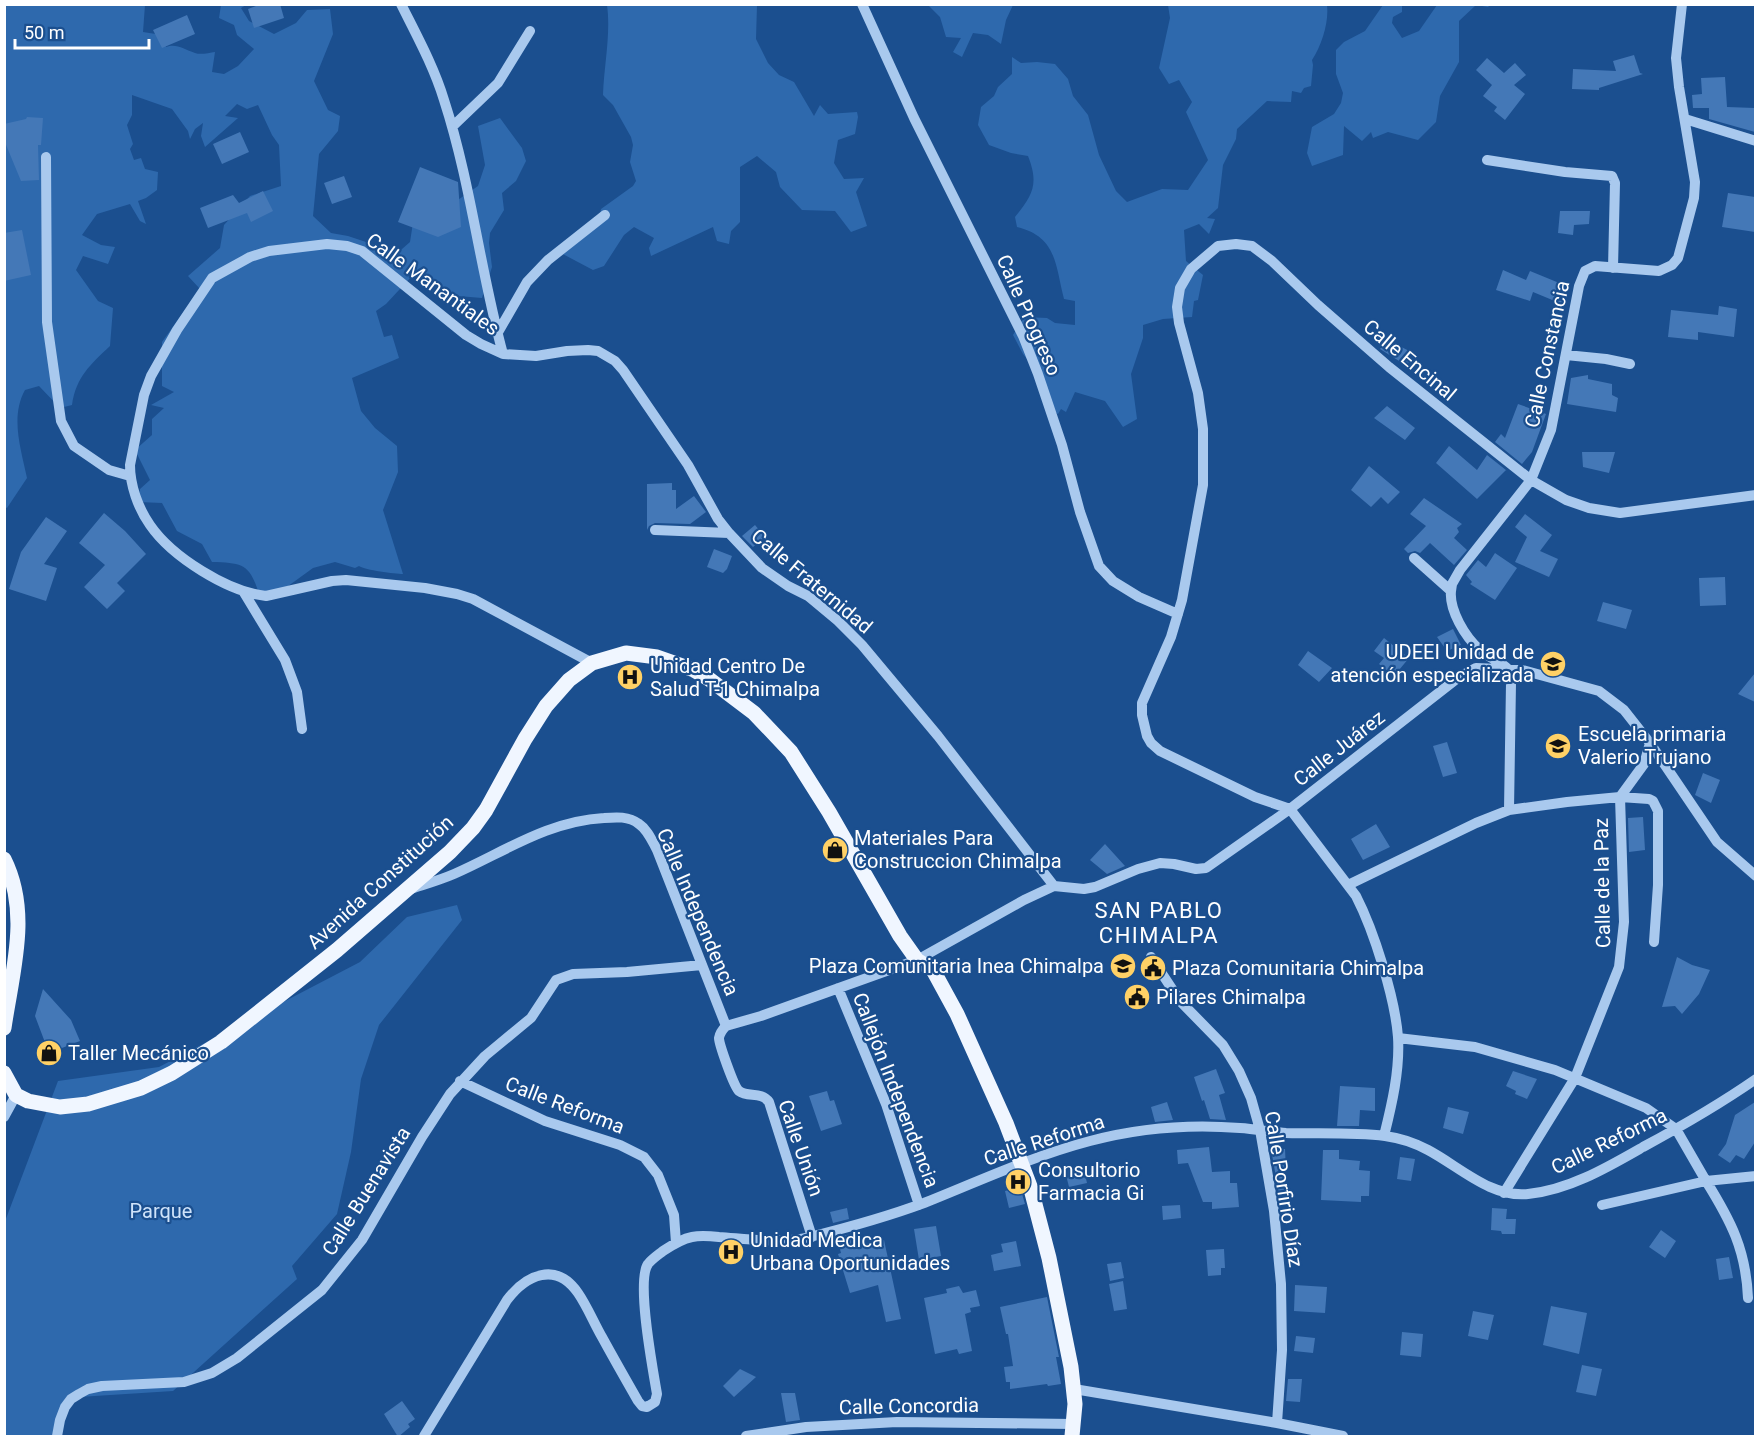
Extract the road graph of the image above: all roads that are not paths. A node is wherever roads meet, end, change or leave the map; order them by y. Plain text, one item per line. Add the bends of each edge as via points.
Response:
1 (401, 4) edge
2 (862, 4) edge
3 (1682, 4) edge
4 (530, 31) dead end
5 (1685, 119) junction
6 (452, 127) junction
7 (1755, 141) edge
8 (46, 157) dead end
9 (1487, 160) dead end
10 (605, 215) dead end
11 (1613, 268) junction
12 (497, 334) junction
13 (567, 351) joint
14 (503, 354) junction
15 (1566, 355) junction
16 (1630, 364) dead end
17 (130, 476) junction
18 (1531, 480) junction
19 (1755, 495) edge
20 (655, 530) dead end
21 (729, 533) junction
22 (1414, 558) dead end
23 (243, 591) junction
24 (1451, 591) junction
25 (1178, 614) junction
26 (592, 663) junction
27 (1508, 669) junction
28 (302, 729) dead end
29 (1650, 743) junction
30 (1620, 797) junction
31 (1290, 809) junction
32 (1509, 810) junction
33 (4, 860) edge
34 (1755, 876) edge
35 (1348, 885) junction
36 (1054, 886) junction
37 (406, 890) junction
38 (1654, 942) dead end
39 (1151, 957) dead end
40 (917, 960) junction
41 (702, 965) junction
42 (838, 988) junction
43 (726, 1026) junction
44 (4, 1028) edge
45 (1398, 1038) junction
46 (4, 1073) edge
47 (1575, 1078) junction
48 (1755, 1078) edge
49 (460, 1081) junction
50 (16, 1095) junction
51 (4, 1117) edge
52 (1676, 1129) junction
53 (1260, 1130) junction
54 (1384, 1136) junction
55 (1022, 1163) junction
56 (1755, 1176) edge
57 (1706, 1181) junction
58 (1504, 1193) junction
59 (919, 1205) junction
60 (1602, 1205) dead end
61 (865, 1221) junction
62 (869, 1232) dead end
63 (812, 1236) junction
64 (676, 1243) junction
65 (1748, 1298) dead end
66 (1074, 1389) junction
67 (1277, 1423) junction
68 (1073, 1430) edge
69 (57, 1437) edge
70 (424, 1437) edge
71 (746, 1437) edge
72 (1343, 1437) edge

1 - 6 street via 433,67
2 - 25 street, Calle Progreso via 1023,336 1062,445 1095,558 1113,581
3 - 5 street, Calle Constancia via 1676,58
4 - 6 street via 492,91
5 - 7 street
5 - 11 street, Calle Constancia via 1695,182 1678,258 1659,271
6 - 12 street
8 - 17 street via 47,322 61,421 74,446 109,470
9 - 11 street via 1612,176 1616,183
10 - 12 street via 548,260 527,282
11 - 15 street, Calle Constancia via 1595,266 1582,276
12 - 14 street
13 - 14 street, Calle Manantiales via 536,356
13 - 21 street, Calle Fraternidad via 598,351 623,370
14 - 17 street, Calle Manantiales via 466,335 362,251 327,244 250,256 207,284 151,376
15 - 16 street
15 - 18 street, Calle Constancia via 1551,430
17 - 23 street, Calle Manantiales via 150,526 175,551
18 - 19 street, Calle Encinal via 1566,500 1620,513
18 - 24 street, Calle Constancia via 1460,570
18 - 25 street, Calle Encinal via 1389,367 1252,246 1218,246 1191,269 1180,288 1179,323 1198,393 1203,429 1203,485
20 - 21 street
21 - 36 street, Calle Fraternidad via 762,568 808,596 868,653
22 - 24 street
23 - 26 street, Calle Manantiales via 266,596 346,580 457,594
23 - 28 street via 285,660 297,692
24 - 27 street via 1456,617 1474,645
25 - 31 street via 1142,703 1151,743 1255,797
26 - 37 main road, Avenida Constitución via 569,680 546,706 473,828
26 - 40 main road, Avenida Constitución via 626,653 657,657 709,679 760,719 791,752
27 - 29 street, Calle Juárez via 1599,691 1624,710
27 - 31 street, Calle Juárez via 1476,668 1465,673
27 - 32 street
29 - 30 street via 1644,764
29 - 34 street, Calle Juárez via 1717,842
30 - 32 street, Calle de la Paz
30 - 38 street via 1649,798 1658,811
30 - 47 street, Calle de la Paz via 1623,948 1615,982
31 - 35 street
31 - 36 street, Calle Juárez via 1206,868 1160,863 1095,887
32 - 35 street, Calle de la Paz
33 - 44 main road via 15,896 19,933
35 - 45 street via 1363,910 1376,945
36 - 40 street, Calle Juárez
37 - 41 street, Calle Independencia via 453,874 557,826 618,816 640,824 648,833
37 - 50 main road, Avenida Constitución via 337,951 221,1042 172,1073 141,1088 88,1104 42,1105
39 - 53 street, Calle Porfirio Díaz via 1180,1001 1222,1045 1239,1071
40 - 42 street, Calle Independencia
40 - 55 main road, Avenida Constitución via 933,970 957,1014
41 - 43 street, Calle Independencia
41 - 49 street, Calle Buenavista via 562,976 531,1018
42 - 43 street, Calle Independencia
42 - 59 street, Callejón Independencia via 886,1104
43 - 63 street, Calle Unión via 719,1042 735,1086 742,1093 762,1096 769,1102
45 - 47 street via 1475,1047
45 - 54 street via 1394,1094
46 - 50 main road
47 - 52 street via 1646,1108
47 - 58 street, Calle de la Paz
48 - 52 street, Calle Reforma
49 - 64 street, Calle Reforma via 545,1121 620,1145 644,1158 658,1175 674,1215
49 - 69 street, Calle Buenavista via 433,1118 356,1249 322,1290 237,1358 212,1373 190,1381 88,1389 65,1407
50 - 51 street
52 - 57 street
52 - 58 street, Calle Reforma via 1580,1179 1540,1193
53 - 54 street, Calle Reforma
53 - 55 street, Calle Reforma via 1182,1126 1094,1140
53 - 67 street, Calle Porfirio Díaz via 1281,1284
54 - 58 street, Calle Reforma via 1426,1148
55 - 59 street, Calle Reforma
55 - 66 main road, Avenida Constitución via 1049,1258
56 - 57 street
57 - 60 street
57 - 65 street via 1741,1250
59 - 61 street, Calle Reforma
61 - 62 street
61 - 63 street, Calle Reforma
63 - 64 street, Calle Reforma via 784,1240 706,1236
64 - 70 street via 649,1263 644,1276 655,1402 647,1407 638,1401 577,1291 557,1276 543,1274 519,1284 507,1300
66 - 67 street
66 - 68 main road, Avenida Constitución
67 - 72 street
68 - 71 street, Calle Concordia via 897,1422 806,1427

